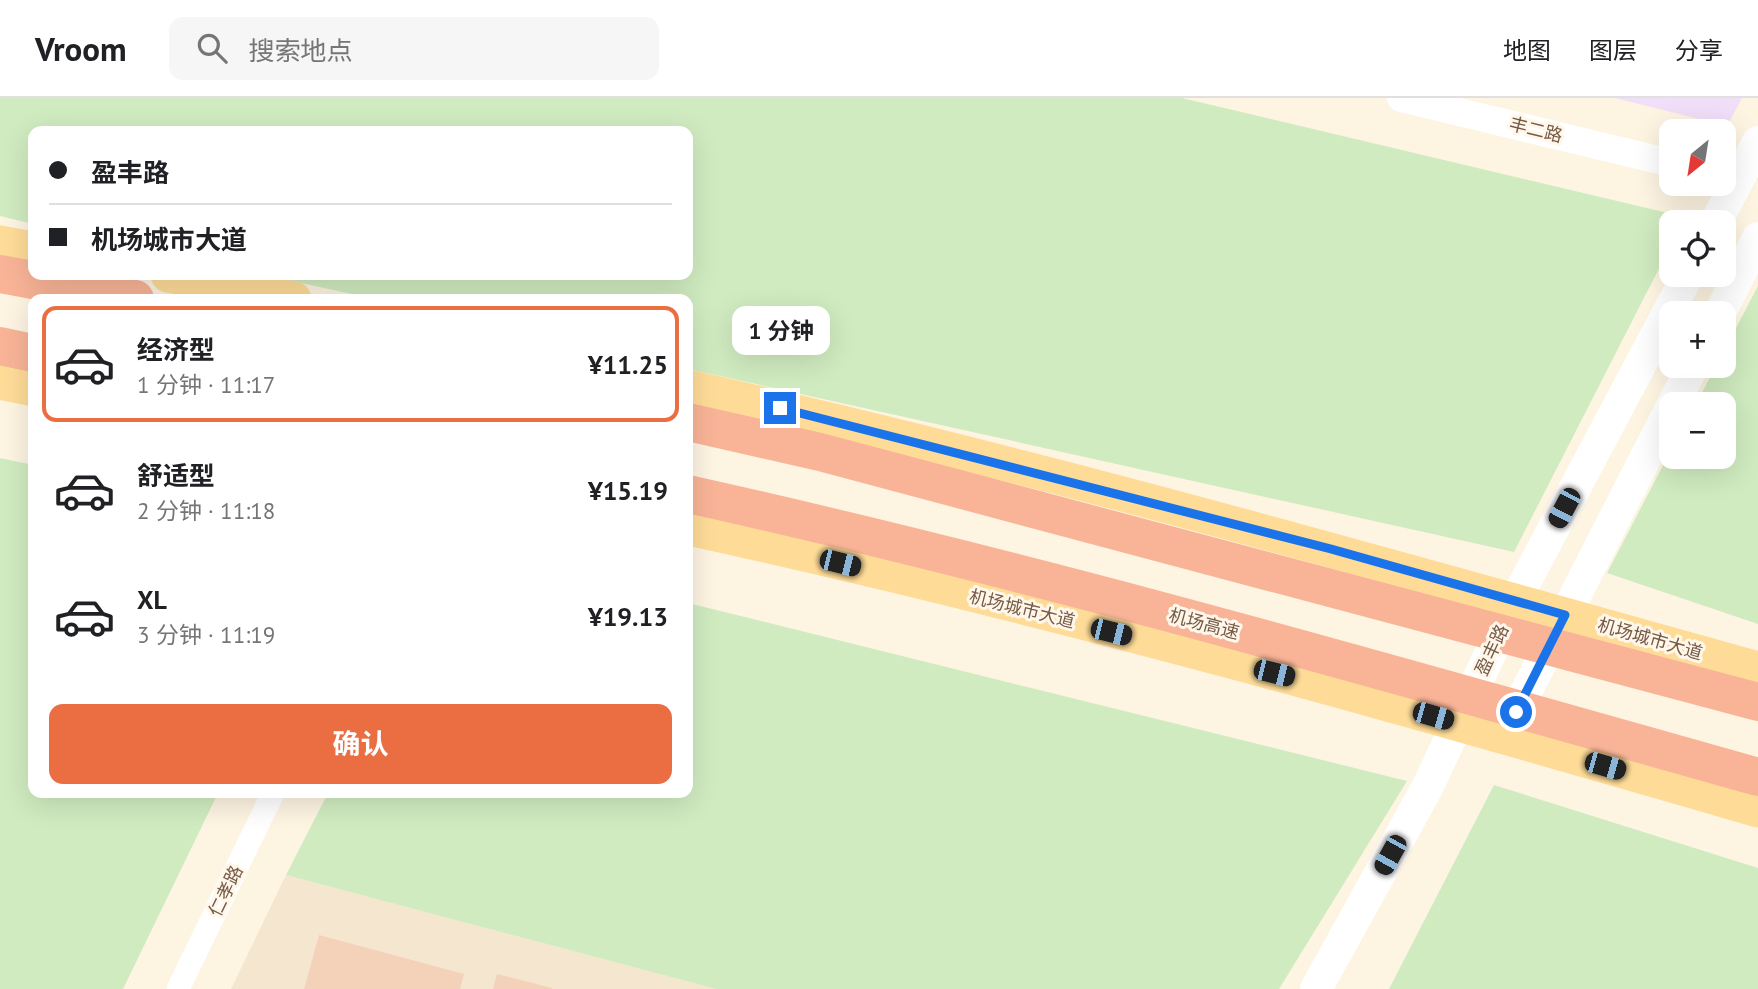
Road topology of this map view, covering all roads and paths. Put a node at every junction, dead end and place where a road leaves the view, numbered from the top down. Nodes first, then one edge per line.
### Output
1 (1401, 98) edge
2 (1758, 142) edge
3 (1659, 160) edge
4 (1740, 180) edge
5 (1723, 210) edge
6 (1758, 238) edge
7 (0, 243) edge
8 (28, 248) edge
9 (0, 274) edge
10 (28, 279) edge
11 (32, 280) edge
12 (194, 280) edge
13 (1682, 287) edge
14 (108, 294) edge
15 (268, 294) edge
16 (1726, 301) edge
17 (0, 346) edge
18 (28, 351) edge
19 (0, 383) edge
20 (28, 388) edge
21 (693, 388) edge
22 (693, 423) edge
23 (1659, 431) edge
24 (693, 495) edge
25 (693, 529) edge
26 (1515, 601) junction
27 (1565, 615) junction
28 (1758, 669) edge
29 (1758, 702) edge
30 (1459, 723) junction
31 (1503, 736) junction
32 (1758, 777) edge
33 (271, 798) edge
34 (1758, 810) edge
35 (178, 989) edge
36 (1316, 989) edge

1 - 3 street, 丰二路
2 - 4 main road
4 - 5 main road
6 - 16 main road
7 - 8 main road
9 - 10 highway
11 - 14 highway
12 - 15 main road
13 - 26 main road, 盈丰路
17 - 18 highway
19 - 20 main road
21 - 26 main road, 机场城市大道
22 - 29 highway
23 - 27 main road
24 - 32 highway, 机场高速
25 - 30 main road, 机场城市大道
26 - 27 main road, 机场城市大道
26 - 30 main road, 盈丰路
27 - 28 main road, 机场城市大道
27 - 31 main road
30 - 31 main road, 机场城市大道
30 - 36 main road, 盈丰路
31 - 34 main road, 机场城市大道
33 - 35 street, 仁孝路

